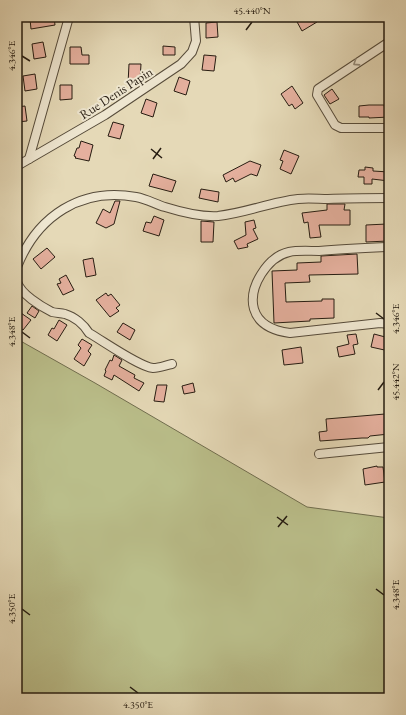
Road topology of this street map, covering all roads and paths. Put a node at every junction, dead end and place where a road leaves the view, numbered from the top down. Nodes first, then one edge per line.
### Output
1 (69, 17) edge
2 (194, 17) edge
3 (389, 42) edge
4 (389, 128) edge
5 (29, 158) junction
6 (17, 166) edge
7 (389, 198) edge
8 (389, 247) edge
9 (17, 267) edge
10 (17, 282) edge
11 (389, 324) edge
12 (172, 364) dead end
13 (389, 447) edge
14 (319, 454) dead end

1 - 5 street
2 - 5 street, Rue Denis Papin
3 -> 4 street
5 - 6 street, Rue Denis Papin
7 - 9 street
8 - 11 street
10 - 12 street
13 - 14 street

